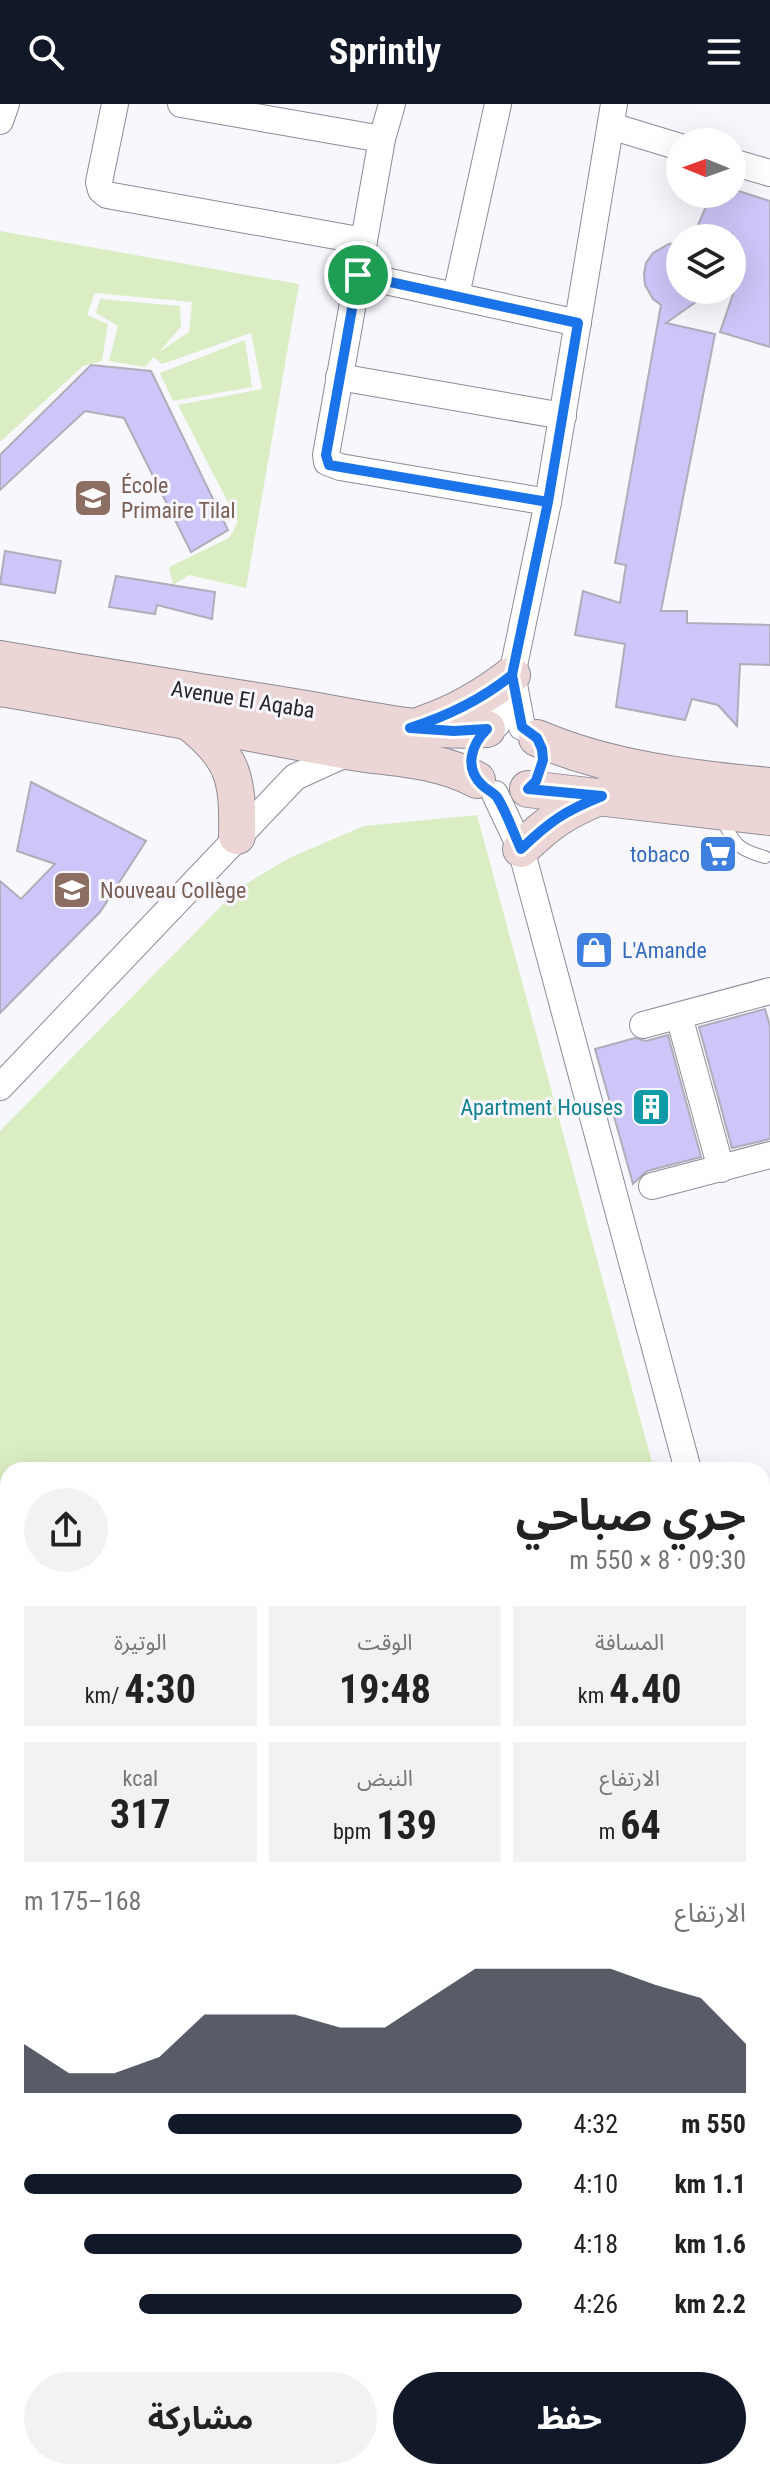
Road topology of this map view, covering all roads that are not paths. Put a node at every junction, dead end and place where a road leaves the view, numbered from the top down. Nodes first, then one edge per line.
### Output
1 (6, 104) edge
2 (115, 104) edge
3 (181, 104) edge
4 (392, 104) edge
5 (498, 104) edge
6 (612, 115) edge
7 (0, 121) edge
8 (382, 139) junction
9 (666, 140) edge
10 (746, 166) edge
11 (770, 173) edge
12 (364, 241) junction
13 (358, 275) junction
14 (456, 295) junction
15 (578, 323) junction
16 (339, 377) junction
17 (563, 416) junction
18 (548, 502) junction
19 (0, 659) edge
20 (512, 675) junction
21 (0, 688) edge
22 (189, 722) junction
23 (410, 728) junction
24 (511, 730) junction
25 (353, 735) junction
26 (302, 743) junction
27 (770, 786) edge
28 (504, 789) junction
29 (602, 796) junction
30 (719, 812) junction
31 (770, 817) edge
32 (237, 836) junction
33 (521, 849) junction
34 (765, 857) dead end
35 (770, 991) edge
36 (679, 1016) junction
37 (643, 1025) dead end
38 (0, 1087) edge
39 (770, 1155) edge
40 (721, 1169) junction
41 (652, 1186) dead end
42 (686, 1462) edge

1 - 7 street
2 - 12 street
3 - 8 street
4 - 8 street
5 - 14 street
6 - 9 street
6 - 15 street
8 - 12 street
10 - 11 street
12 - 13 street
13 - 14 street
13 - 16 street
14 - 15 street
15 - 17 street
16 - 17 street
16 - 18 street
17 - 18 street
18 - 20 street
19 - 26 main road, Avenue El Aqaba
20 - 23 main road
20 - 24 street
21 - 22 main road, Avenue El Aqaba
22 - 26 main road, Avenue El Aqaba
22 - 32 main road
23 - 24 main road, Avenue El Aqaba
23 - 25 main road, Avenue El Aqaba
24 - 27 main road, Avenue El Aqaba
24 - 28 main road
24 - 28 main road
25 - 26 main road, Avenue El Aqaba
25 - 26 street
25 - 28 main road, Avenue El Aqaba
26 - 32 street
28 - 29 main road, Avenue El Aqaba
28 - 33 street
29 - 30 main road, Avenue El Aqaba
29 - 33 main road
30 - 31 main road, Avenue El Aqaba
30 - 34 lane
32 - 38 street
33 - 42 street
35 - 36 street
36 - 37 street
36 - 40 street
39 - 40 street
40 - 41 street

